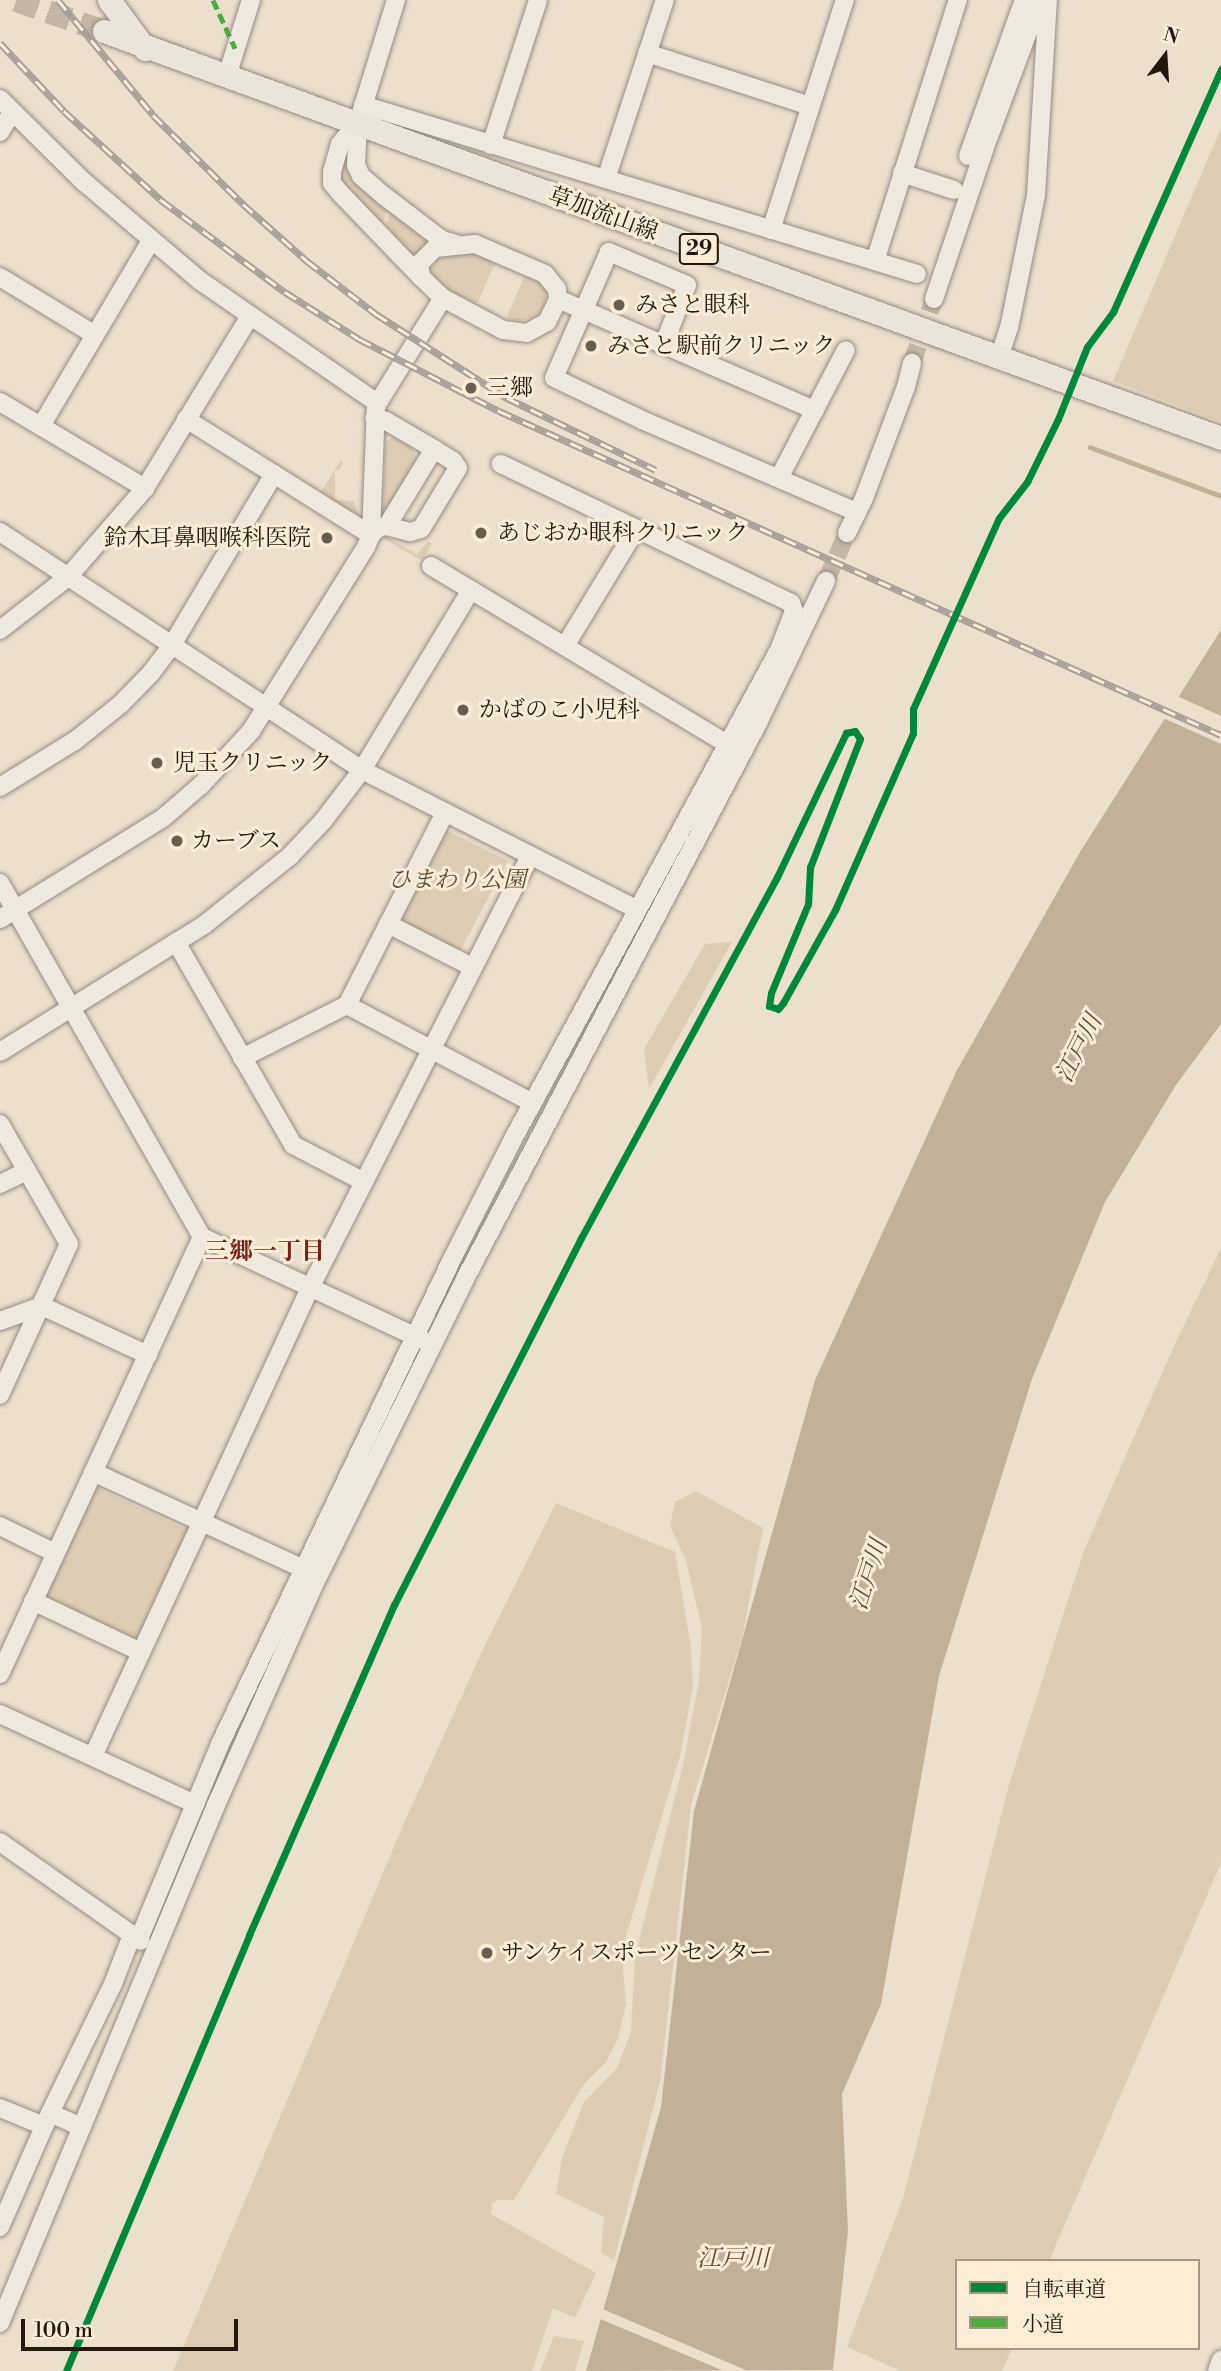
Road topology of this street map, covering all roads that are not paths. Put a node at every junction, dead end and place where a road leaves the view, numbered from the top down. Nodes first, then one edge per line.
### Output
1 (110, 0) edge
2 (251, 0) edge
3 (396, 0) edge
4 (538, 0) edge
5 (665, 0) edge
6 (845, 0) edge
7 (958, 0) edge
8 (1024, 0) edge
9 (1040, 0) edge
10 (1048, 0) edge
11 (104, 31) tunnel mouth
12 (145, 48) junction
13 (647, 53) junction
14 (227, 76) junction
15 (6, 105) edge
16 (810, 106) junction
17 (361, 114) junction
18 (0, 132) edge
19 (491, 145) junction
20 (968, 156) dead end
21 (902, 173) junction
22 (606, 179) junction
23 (954, 190) dead end
24 (771, 230) junction
25 (151, 241) junction
26 (456, 244) junction
27 (875, 261) junction
28 (917, 274) dead end
29 (0, 277) edge
30 (421, 277) junction
31 (443, 298) junction
32 (558, 299) junction
33 (934, 299) tunnel mouth
34 (585, 309) junction
35 (250, 316) junction
36 (95, 335) junction
37 (664, 344) junction
38 (846, 350) dead end
39 (1005, 360) junction
40 (912, 363) tunnel mouth
41 (0, 402) edge
42 (376, 410) junction
43 (815, 410) junction
44 (186, 419) junction
45 (41, 426) junction
46 (1221, 438) edge
47 (434, 449) junction
48 (501, 464) dead end
49 (274, 474) junction
50 (779, 478) junction
51 (145, 488) junction
52 (857, 512) junction
53 (387, 526) junction
54 (636, 529) junction
55 (0, 532) edge
56 (847, 533) tunnel mouth
57 (370, 534) junction
58 (431, 566) dead end
59 (68, 577) junction
60 (827, 581) tunnel mouth
61 (471, 590) junction
62 (0, 630) edge
63 (172, 646) junction
64 (565, 646) junction
65 (268, 708) junction
66 (727, 744) junction
67 (362, 770) junction
68 (0, 787) edge
69 (445, 813) junction
70 (530, 856) junction
71 (0, 883) edge
72 (638, 910) junction
73 (8, 914) edge
74 (388, 924) junction
75 (176, 942) junction
76 (472, 967) junction
77 (347, 1005) junction
78 (71, 1008) junction
79 (431, 1051) junction
80 (0, 1052) edge
81 (242, 1058) junction
82 (533, 1103) junction
83 (0, 1124) edge
84 (27, 1171) junction
85 (364, 1182) junction
86 (0, 1184) edge
87 (202, 1237) junction
88 (311, 1286) junction
89 (42, 1306) junction
90 (0, 1321) edge
91 (414, 1336) junction
92 (433, 1344) junction
93 (148, 1355) junction
94 (0, 1395) edge
95 (93, 1472) junction
96 (202, 1522) junction
97 (0, 1527) edge
98 (55, 1553) junction
99 (302, 1568) junction
100 (33, 1601) junction
101 (141, 1652) junction
102 (0, 1674) edge
103 (0, 1714) edge
104 (93, 1756) junction
105 (195, 1804) junction
106 (0, 1842) edge
107 (135, 1937) junction
108 (156, 1950) junction
109 (0, 2108) edge
110 (47, 2120) junction
111 (82, 2127) junction
112 (0, 2227) edge
113 (1, 2317) edge
114 (1221, 2360) edge
115 (1217, 2371) edge

1 - 12 main road
2 - 14 street
3 - 17 street
4 - 19 street
5 - 13 street
6 - 16 street
7 - 21 street
8 - 20 street
9 - 33 street
10 - 39 street
11 - 12 main road, 草加流山線 / 29
12 - 14 main road, 草加流山線 / 29
13 - 16 street
13 - 22 street
14 - 17 main road, 草加流山線 / 29
15 - 18 street
15 - 25 street
16 - 24 street
17 - 19 street
17 - 26 street
17 - 30 street
17 - 39 main road, 草加流山線 / 29
19 - 22 street
21 - 23 street
21 - 27 street
22 - 24 street
24 - 27 street
25 - 35 street
25 - 36 street
26 - 30 street
26 - 32 street
27 - 28 street
29 - 36 street
30 - 31 street
31 - 32 street
31 - 42 street
32 - 34 street
34 - 37 street
34 - 37 street
34 - 50 street
35 - 42 street
35 - 44 street
36 - 45 street
37 - 43 street
38 - 43 street
39 - 46 main road, 草加流山線 / 29
40 - 52 street
41 - 45 street
42 - 47 street
42 - 57 street
43 - 50 street
44 - 49 street
44 - 51 street
45 - 51 street
47 - 53 street
47 - 53 street
48 - 54 street
49 - 57 street
49 - 63 street
50 - 52 street
51 - 59 street
52 - 56 street
53 - 57 street
54 - 64 street
54 - 66 street
55 - 59 street
57 - 65 street
58 - 61 street
59 - 62 street
59 - 63 street
60 - 92 street
61 - 64 street
61 - 67 street
63 - 65 street
63 - 68 street
64 - 66 street
65 - 67 street
65 - 73 street
66 - 72 street
67 - 69 street
67 - 75 street
69 - 70 street
69 - 74 street
70 - 72 street
70 - 76 street
71 - 73 street
72 - 82 street
73 - 78 street
74 - 76 street
74 - 77 street
75 - 78 street
75 - 81 street
76 - 79 street
77 - 79 street
77 - 81 street
78 - 80 street
78 - 87 street
79 - 82 street
79 - 85 street
81 - 85 street
82 - 91 street
83 - 84 street
84 - 86 street
84 - 89 street
85 - 88 street
87 - 88 street
87 - 93 street
88 - 91 street
88 - 96 street
89 - 90 street
89 - 93 street
89 - 94 street
91 - 92 street
91 - 99 street
92 - 108 street
93 - 95 street
95 - 96 street
95 - 98 street
96 - 99 street
96 - 101 street
97 - 98 street
98 - 100 street
99 - 105 street
100 - 101 street
100 - 102 street
101 - 104 street
103 - 104 street
104 - 105 street
105 - 107 street
106 - 107 street
107 - 108 street
107 - 110 street
108 - 111 street
109 - 110 street
110 - 111 street
110 - 112 street
111 - 113 street
114 - 115 street

